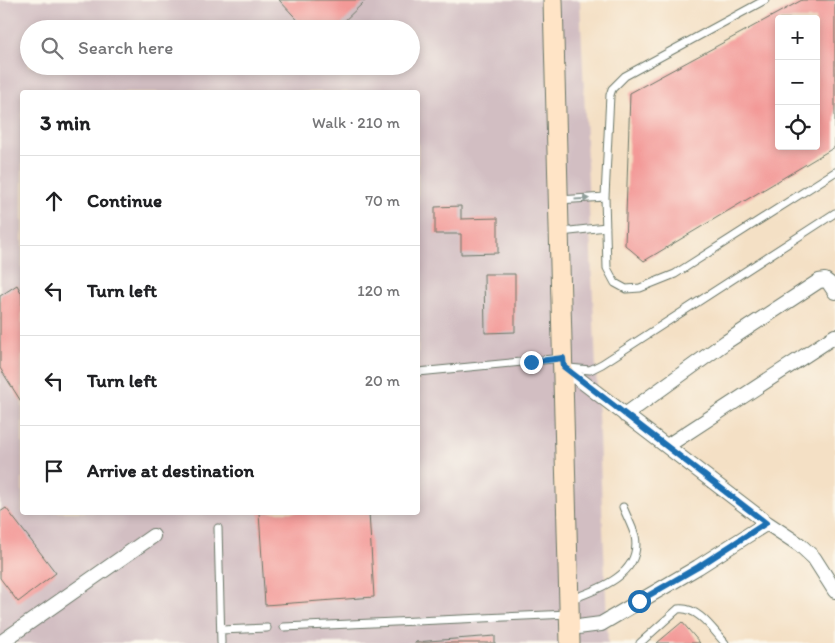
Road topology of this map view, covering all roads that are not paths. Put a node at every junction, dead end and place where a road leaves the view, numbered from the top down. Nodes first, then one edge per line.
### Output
1 (553, 0) edge
2 (764, 0) edge
3 (835, 172) edge
4 (606, 197) junction
5 (558, 200) junction
6 (835, 213) edge
7 (606, 227) junction
8 (560, 232) junction
9 (835, 292) edge
10 (835, 336) edge
11 (563, 362) junction
12 (420, 372) edge
13 (625, 414) junction
14 (667, 446) junction
15 (623, 507) dead end
16 (766, 523) junction
17 (218, 528) dead end
18 (153, 536) dead end
19 (835, 591) edge
20 (570, 621) edge
21 (284, 627) dead end
22 (267, 628) dead end
23 (221, 630) junction
24 (0, 643) edge
25 (221, 643) edge
26 (640, 643) edge
27 (725, 643) edge

1 - 5 street
2 - 4 lane
3 - 7 lane
5 -> 4 lane
4 - 7 lane
5 - 8 street
6 - 11 lane
7 - 8 lane
8 - 11 street
9 - 13 street
10 - 14 street
11 - 12 lane
11 - 13 street
11 - 20 street
13 - 14 street
14 - 16 street
15 - 20 lane
16 - 19 street
16 - 20 street
17 - 23 lane
18 - 24 street
20 - 21 lane
22 - 23 lane
23 - 25 lane
26 - 27 lane

